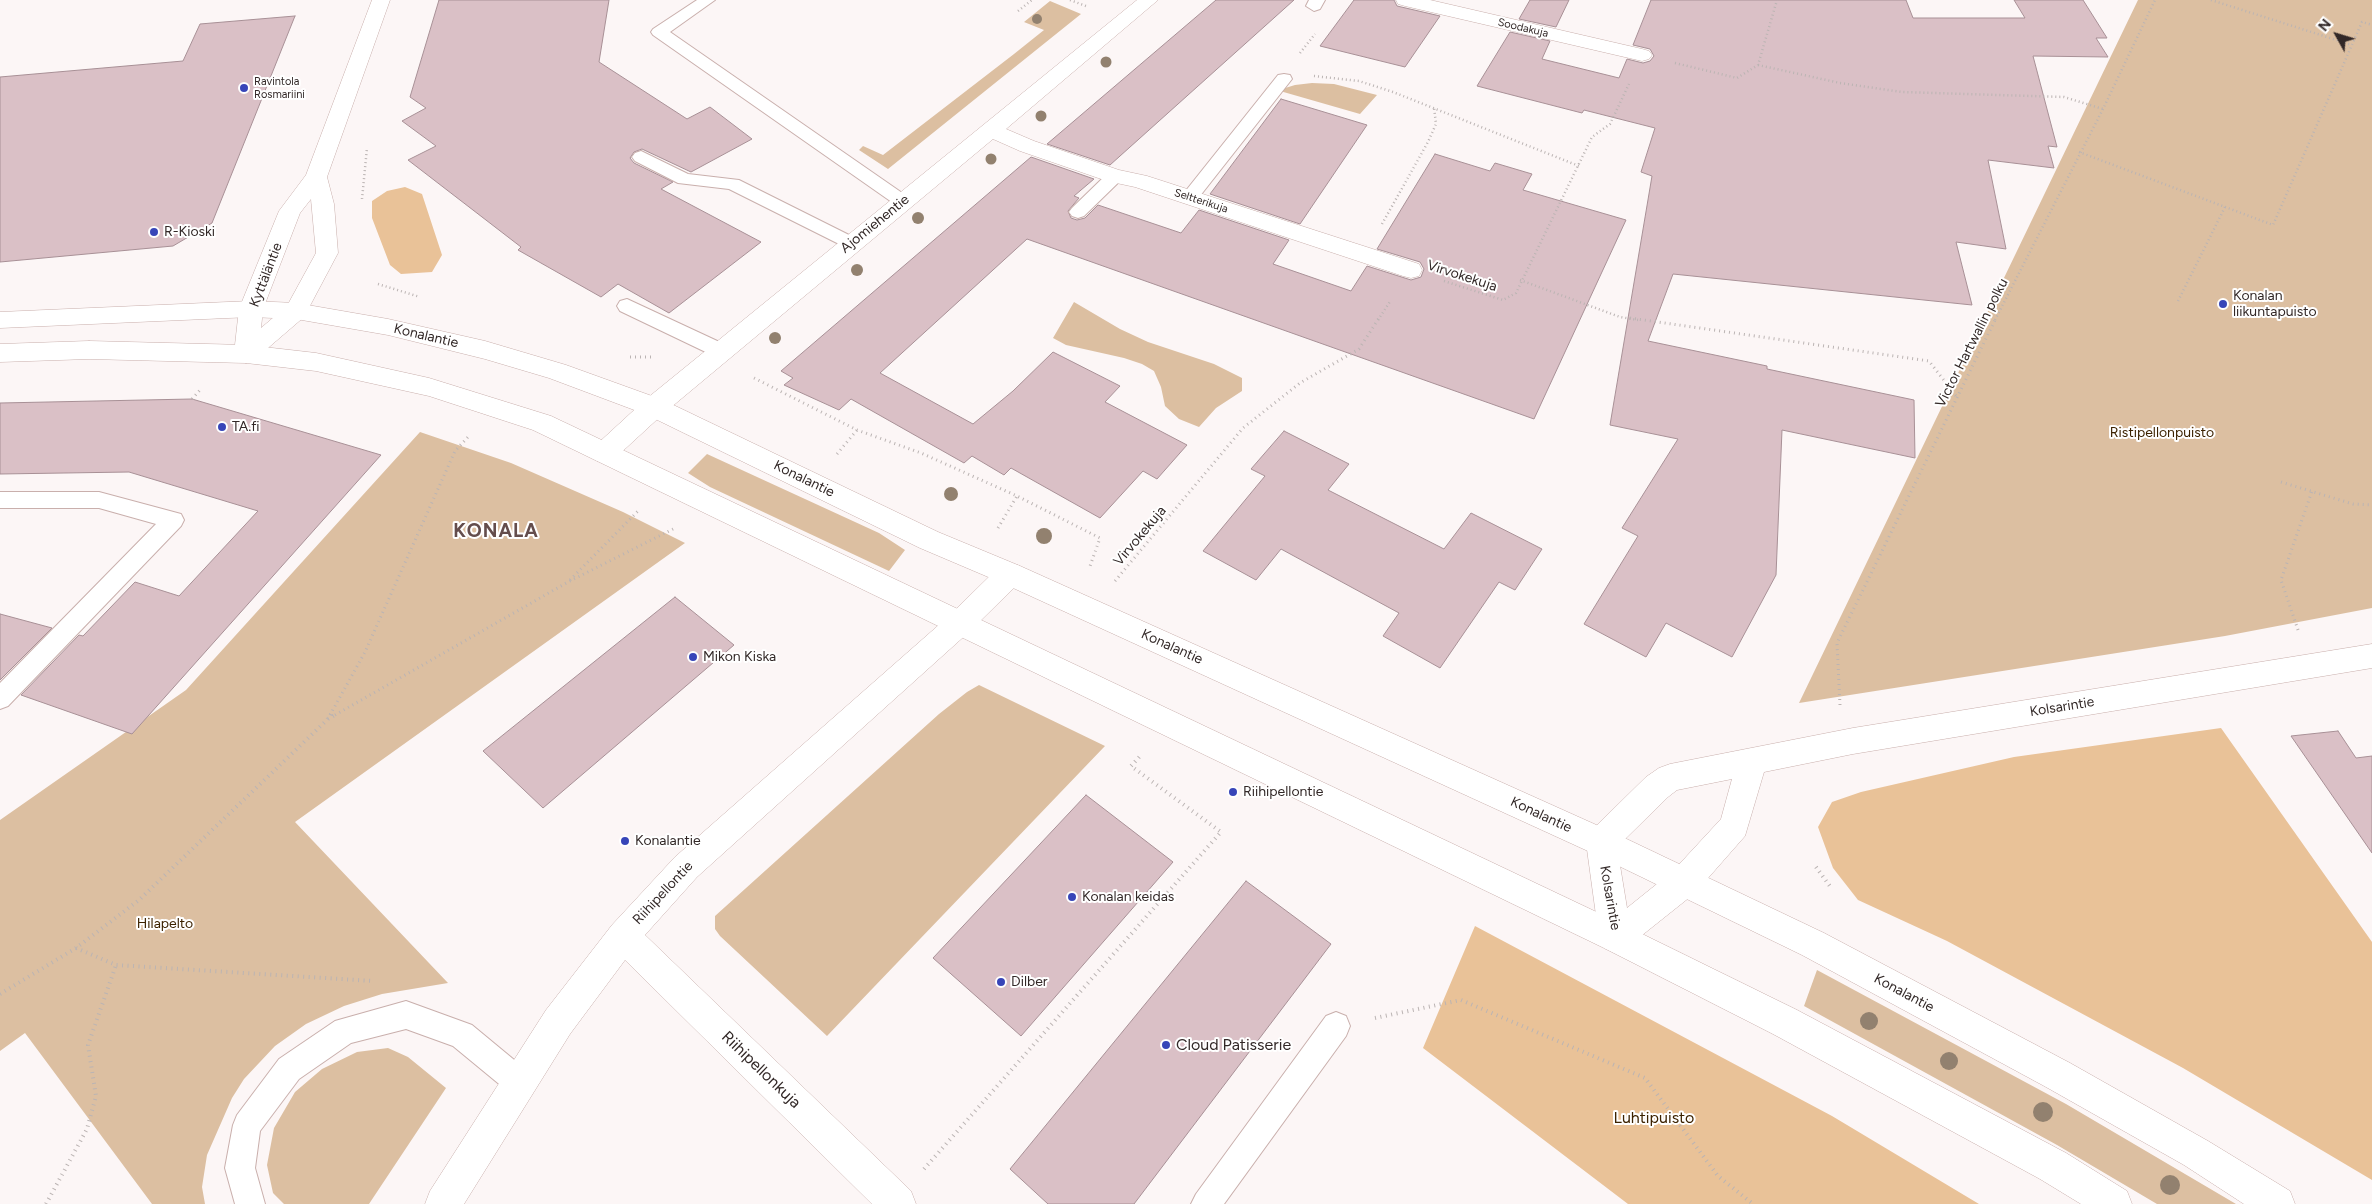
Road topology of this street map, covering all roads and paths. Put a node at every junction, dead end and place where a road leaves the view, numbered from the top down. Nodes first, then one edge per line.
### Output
1 (381, 0) edge
2 (707, 0) edge
3 (1032, 0) edge
4 (1070, 0) edge
5 (1149, 0) edge
6 (1405, 0) edge
7 (1777, 0) edge
8 (2155, 0) edge
9 (2211, 0) edge
10 (1087, 7) dead end
11 (1018, 11) dead end
12 (2372, 25) edge
13 (1318, 30) dead end
14 (2352, 45) junction
15 (1642, 56) junction
16 (1758, 66) junction
17 (1284, 79) junction
18 (1434, 107) junction
19 (2103, 109) junction
20 (992, 130) junction
21 (368, 141) dead end
22 (2079, 152) junction
23 (641, 157) dead end
24 (1579, 166) junction
25 (1115, 176) junction
26 (316, 177) junction
27 (1190, 197) junction
28 (902, 201) junction
29 (361, 204) dead end
30 (2225, 207) junction
31 (1078, 212) dead end
32 (851, 244) junction
33 (1365, 255) junction
34 (1411, 270) junction
35 (1520, 280) junction
36 (2178, 301) dead end
37 (627, 306) dead end
38 (251, 309) junction
39 (296, 311) junction
40 (0, 320) edge
41 (722, 351) junction
42 (0, 353) edge
43 (246, 354) junction
44 (754, 378) dead end
45 (1956, 396) junction
46 (654, 406) junction
47 (857, 430) junction
48 (475, 431) dead end
49 (604, 453) junction
50 (837, 454) dead end
51 (2281, 482) dead end
52 (2312, 491) junction
53 (1017, 496) junction
54 (0, 500) edge
55 (2372, 505) edge
56 (642, 507) dead end
57 (680, 526) dead end
58 (998, 528) dead end
59 (1088, 570) dead end
60 (1010, 574) junction
61 (568, 582) junction
62 (1092, 612) junction
63 (959, 624) junction
64 (2372, 656) edge
65 (2310, 666) junction
66 (0, 699) edge
67 (1840, 704) dead end
68 (327, 720) junction
69 (1142, 754) dead end
70 (1752, 762) junction
71 (1601, 842) junction
72 (1816, 867) dead end
73 (1684, 882) junction
74 (1832, 889) dead end
75 (623, 936) junction
76 (1615, 936) junction
77 (76, 948) junction
78 (116, 965) junction
79 (375, 981) dead end
80 (0, 994) edge
81 (1336, 1026) joint
82 (520, 1083) junction
83 (896, 1202) edge
84 (46, 1204) edge
85 (250, 1204) edge
86 (443, 1204) edge
87 (1206, 1204) edge
88 (1753, 1204) edge
89 (2114, 1204) edge
90 (2277, 1204) edge

1 - 26 street, Kyttäläntie
2 - 28 lane
3 - 11 path
4 - 10 path
5 - 20 street, Ajomiehentie
6 - 15 street, Soodakuja
7 - 16 path
8 - 19 path, Victor Hartwallin polku
9 - 14 path
12 - 14 path
13 - 17 path
14 - 30 path
15 - 16 path
15 - 24 path, Virvokekuja
16 - 19 path
17 - 18 path
17 - 27 lane
18 - 24 path
18 - 33 path
19 - 22 path, Victor Hartwallin polku
20 - 25 street, Seltterikuja
20 - 28 street, Ajomiehentie
21 - 29 path
22 - 30 path
22 - 45 path, Victor Hartwallin polku
23 - 32 lane
24 - 35 path, Virvokekuja
25 - 27 street, Seltterikuja
25 - 31 lane
26 - 38 street, Kyttäläntie
26 - 39 street
27 - 33 street, Seltterikuja
28 - 32 street, Ajomiehentie
30 - 36 path
32 - 41 street, Ajomiehentie
33 - 34 street, Seltterikuja
34 - 35 path, Virvokekuja
34 - 62 path, Virvokekuja
35 - 45 path
37 - 41 lane
38 - 39 street, Konalantie
38 - 40 street, Konalantie
38 - 43 street, Kyttäläntie
39 - 43 street
39 - 46 street, Konalantie
41 - 46 street, Ajomiehentie
42 - 43 street
43 - 49 street
44 - 47 path
45 - 67 path, Victor Hartwallin polku
46 - 49 street, Ajomiehentie
46 - 60 street, Konalantie
47 - 50 path
47 - 53 path
48 - 68 path
49 - 63 street
51 - 52 path
52 - 55 path
52 - 65 path
53 - 58 path
53 - 59 path
54 - 66 lane
56 - 61 path
57 - 61 path
60 - 62 street, Konalantie
60 - 63 street, Riihipellontie
61 - 68 path
62 - 71 street, Konalantie
63 - 75 street, Riihipellontie
63 - 76 street
64 - 65 street, Kolsarintie
65 - 70 street, Kolsarintie
68 - 77 path
69 - 83 path
70 - 71 street, Kolsarintie
70 - 73 street, Kolsarintie
71 - 73 street, Konalantie
71 - 76 street, Kolsarintie
72 - 74 path
73 - 76 street, Kolsarintie
73 - 90 street, Konalantie
75 - 82 street, Riihipellontie
75 - 83 street, Riihipellonkuja
76 - 89 street
77 - 78 path
77 - 80 path
78 - 79 path
78 - 84 path
81 - 87 lane
81 - 88 path
82 - 85 lane
82 - 86 street, Riihipellontie

